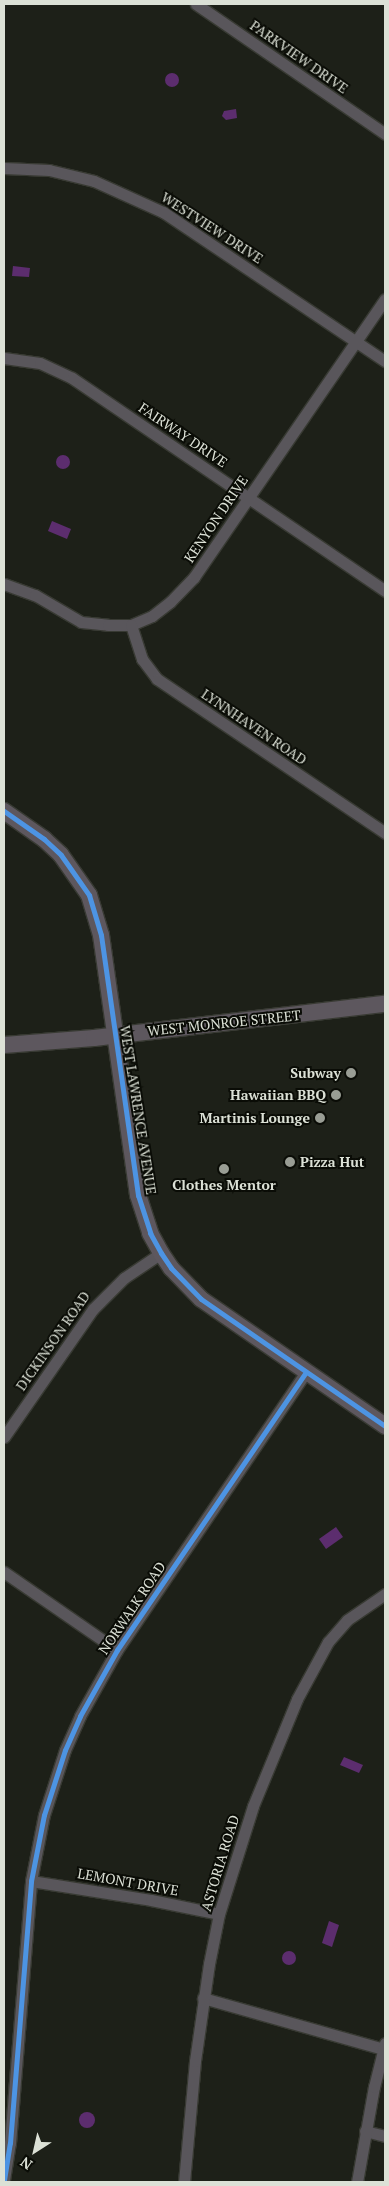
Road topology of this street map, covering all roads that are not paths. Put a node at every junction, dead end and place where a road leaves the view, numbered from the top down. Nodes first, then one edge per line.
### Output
1 (196, 4) edge
2 (385, 134) edge
3 (4, 168) edge
4 (385, 299) edge
5 (356, 342) junction
6 (4, 358) edge
7 (385, 361) edge
8 (248, 498) junction
9 (4, 584) edge
10 (385, 591) edge
11 (131, 625) junction
12 (4, 811) edge
13 (385, 833) edge
14 (385, 1004) edge
15 (116, 1035) junction
16 (4, 1045) edge
17 (161, 1253) junction
18 (306, 1372) junction
19 (385, 1426) edge
20 (4, 1437) edge
21 (4, 1572) edge
22 (385, 1594) edge
23 (117, 1650) junction
24 (31, 1881) junction
25 (219, 1914) junction
26 (203, 1998) junction
27 (384, 2046) edge
28 (365, 2131) junction
29 (385, 2136) edge
30 (4, 2180) edge
31 (184, 2182) edge
32 (357, 2182) edge

1 - 2 street, PARKVIEW DRIVE
3 - 5 street, WESTVIEW DRIVE
4 - 5 street, KENYON DRIVE
5 - 7 street, WESTVIEW DRIVE
5 - 8 street, KENYON DRIVE
6 - 8 street, FAIRWAY DRIVE
8 - 10 street, FAIRWAY DRIVE
8 - 11 street, KENYON DRIVE
9 - 11 street, KENYON DRIVE
11 - 13 street, LYNNHAVEN ROAD
12 - 15 street, WEST LAWRENCE AVENUE
14 - 15 street, WEST MONROE STREET
15 - 16 street, WEST MONROE STREET
15 - 17 street, WEST LAWRENCE AVENUE
17 - 18 street, WEST LAWRENCE AVENUE
17 - 20 street, DICKINSON ROAD
18 - 19 street, WEST LAWRENCE AVENUE
18 - 23 street, NORWALK ROAD
21 - 23 street
22 - 25 street, ASTORIA ROAD
23 - 24 street, NORWALK ROAD
24 - 25 street, LEMONT DRIVE
24 - 30 street, NORWALK ROAD
25 - 26 street, ASTORIA ROAD
26 - 27 street
26 - 31 street, ASTORIA ROAD
27 - 28 street
28 - 29 street
28 - 32 street

